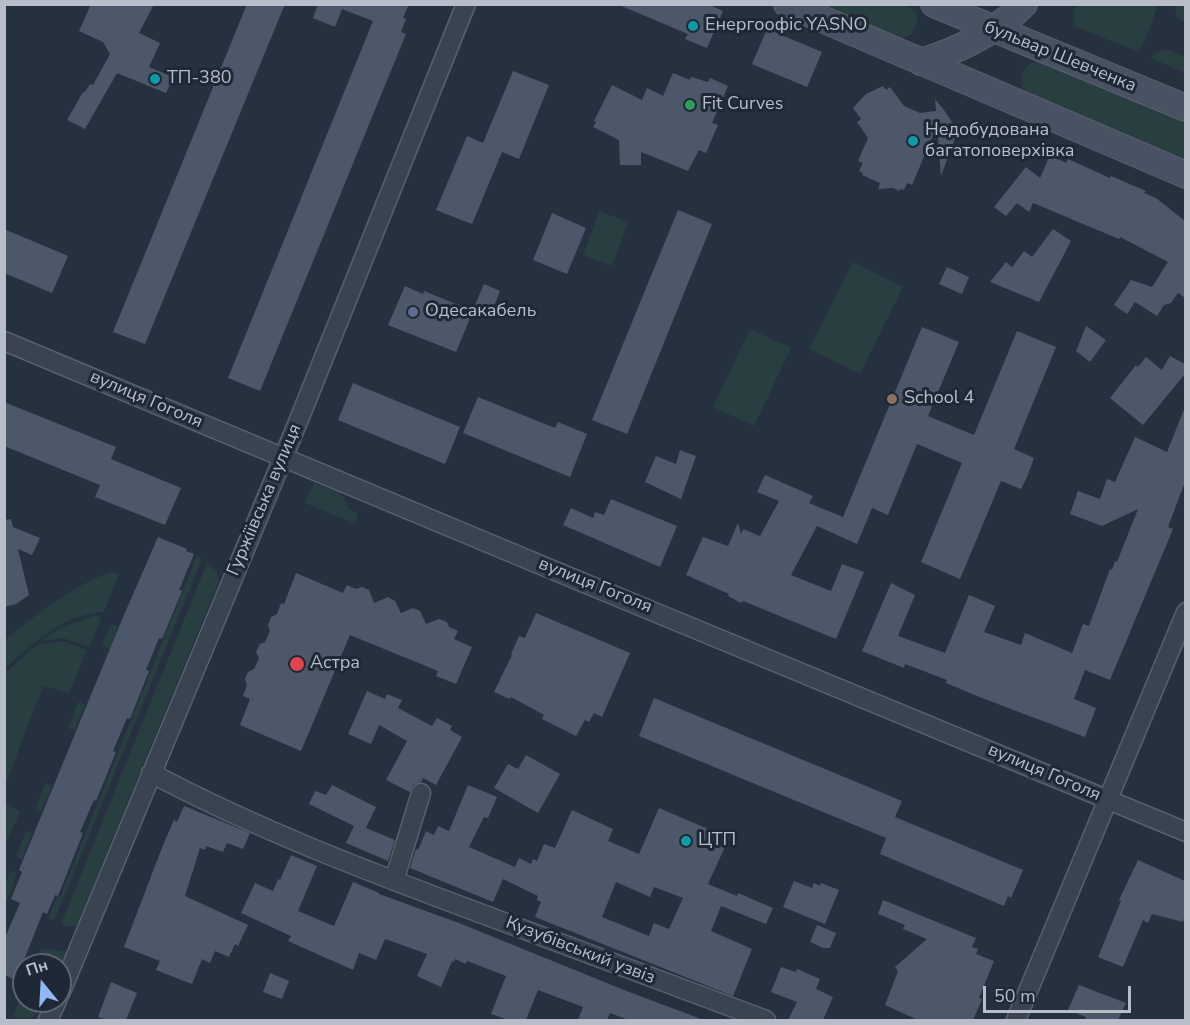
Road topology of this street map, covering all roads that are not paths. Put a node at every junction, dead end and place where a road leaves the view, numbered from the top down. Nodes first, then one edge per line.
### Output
1 (466, 4) edge
2 (787, 4) edge
3 (934, 4) edge
4 (1024, 4) edge
5 (992, 29) junction
6 (921, 62) junction
7 (1185, 108) edge
8 (1185, 175) edge
9 (4, 341) edge
10 (282, 458) junction
11 (1185, 612) edge
12 (151, 773) junction
13 (421, 794) dead end
14 (1107, 799) junction
15 (1185, 832) edge
16 (394, 881) junction
17 (72, 965) edge
18 (766, 1020) edge
19 (1016, 1020) edge

1 - 10 street, Гуржіївська вулиця
2 - 6 main road
3 - 5 main road, бульвар Шевченка
4 - 5 main road
5 - 6 main road
5 - 7 main road, бульвар Шевченка
6 - 8 main road
9 - 10 street, вулиця Гоголя
10 - 12 street, Гуржіївська вулиця
10 - 14 street, вулиця Гоголя
11 - 14 street
12 - 16 street, Кузубівський узвіз
12 - 17 street, Гуржіївська вулиця
13 - 16 street
14 - 15 street, вулиця Гоголя
14 - 19 street
16 - 18 street, Кузубівський узвіз

